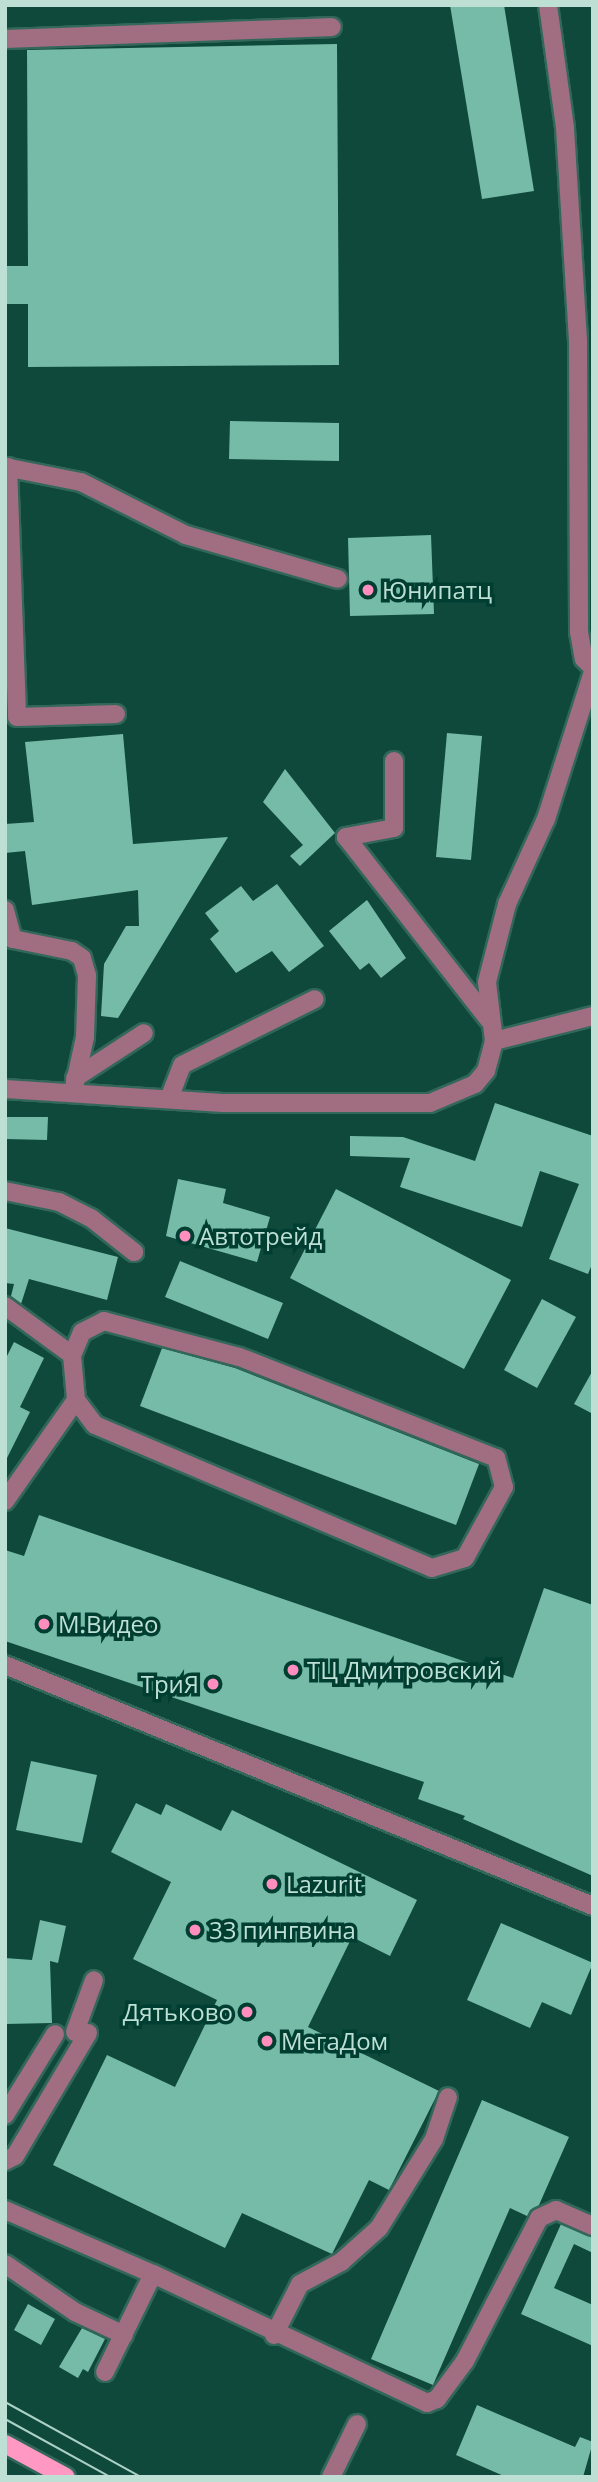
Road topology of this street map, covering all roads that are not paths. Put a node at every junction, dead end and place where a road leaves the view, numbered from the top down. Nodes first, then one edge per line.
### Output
1 (548, 5) edge
2 (332, 27) dead end
3 (5, 39) edge
4 (7, 467) edge
5 (338, 579) dead end
6 (593, 670) edge
7 (116, 714) dead end
8 (394, 761) dead end
9 (5, 910) edge
10 (315, 999) dead end
11 (593, 1016) edge
12 (493, 1032) junction
13 (144, 1033) dead end
14 (74, 1085) junction
15 (5, 1089) edge
16 (169, 1099) junction
17 (5, 1191) edge
18 (134, 1252) dead end
19 (5, 1306) edge
20 (72, 1355) junction
21 (76, 1400) junction
22 (5, 1502) edge
23 (5, 1665) edge
24 (593, 1906) edge
25 (94, 1980) dead end
26 (55, 2034) dead end
27 (448, 2097) dead end
28 (5, 2115) edge
29 (5, 2161) edge
30 (5, 2210) edge
31 (593, 2226) edge
32 (5, 2264) edge
33 (153, 2274) junction
34 (124, 2334) junction
35 (274, 2335) junction
36 (105, 2372) dead end
37 (357, 2424) dead end
38 (5, 2444) edge
39 (66, 2477) edge
40 (331, 2477) edge

1 - 6 street
2 - 3 street
4 - 5 street
4 - 7 street
6 - 12 street
8 - 12 street
9 - 14 street
10 - 16 street
11 - 12 street
12 - 16 street
13 - 14 street
14 - 15 street
14 - 16 street
17 - 18 street
19 - 20 street
20 - 21 street
20 - 21 street
21 - 22 street
23 - 24 street
25 - 29 street
26 - 28 street
27 - 35 street
30 - 33 street
31 - 35 street
32 - 34 street
33 - 34 street
33 - 35 street
34 - 36 street
37 - 40 street
38 - 39 main road

